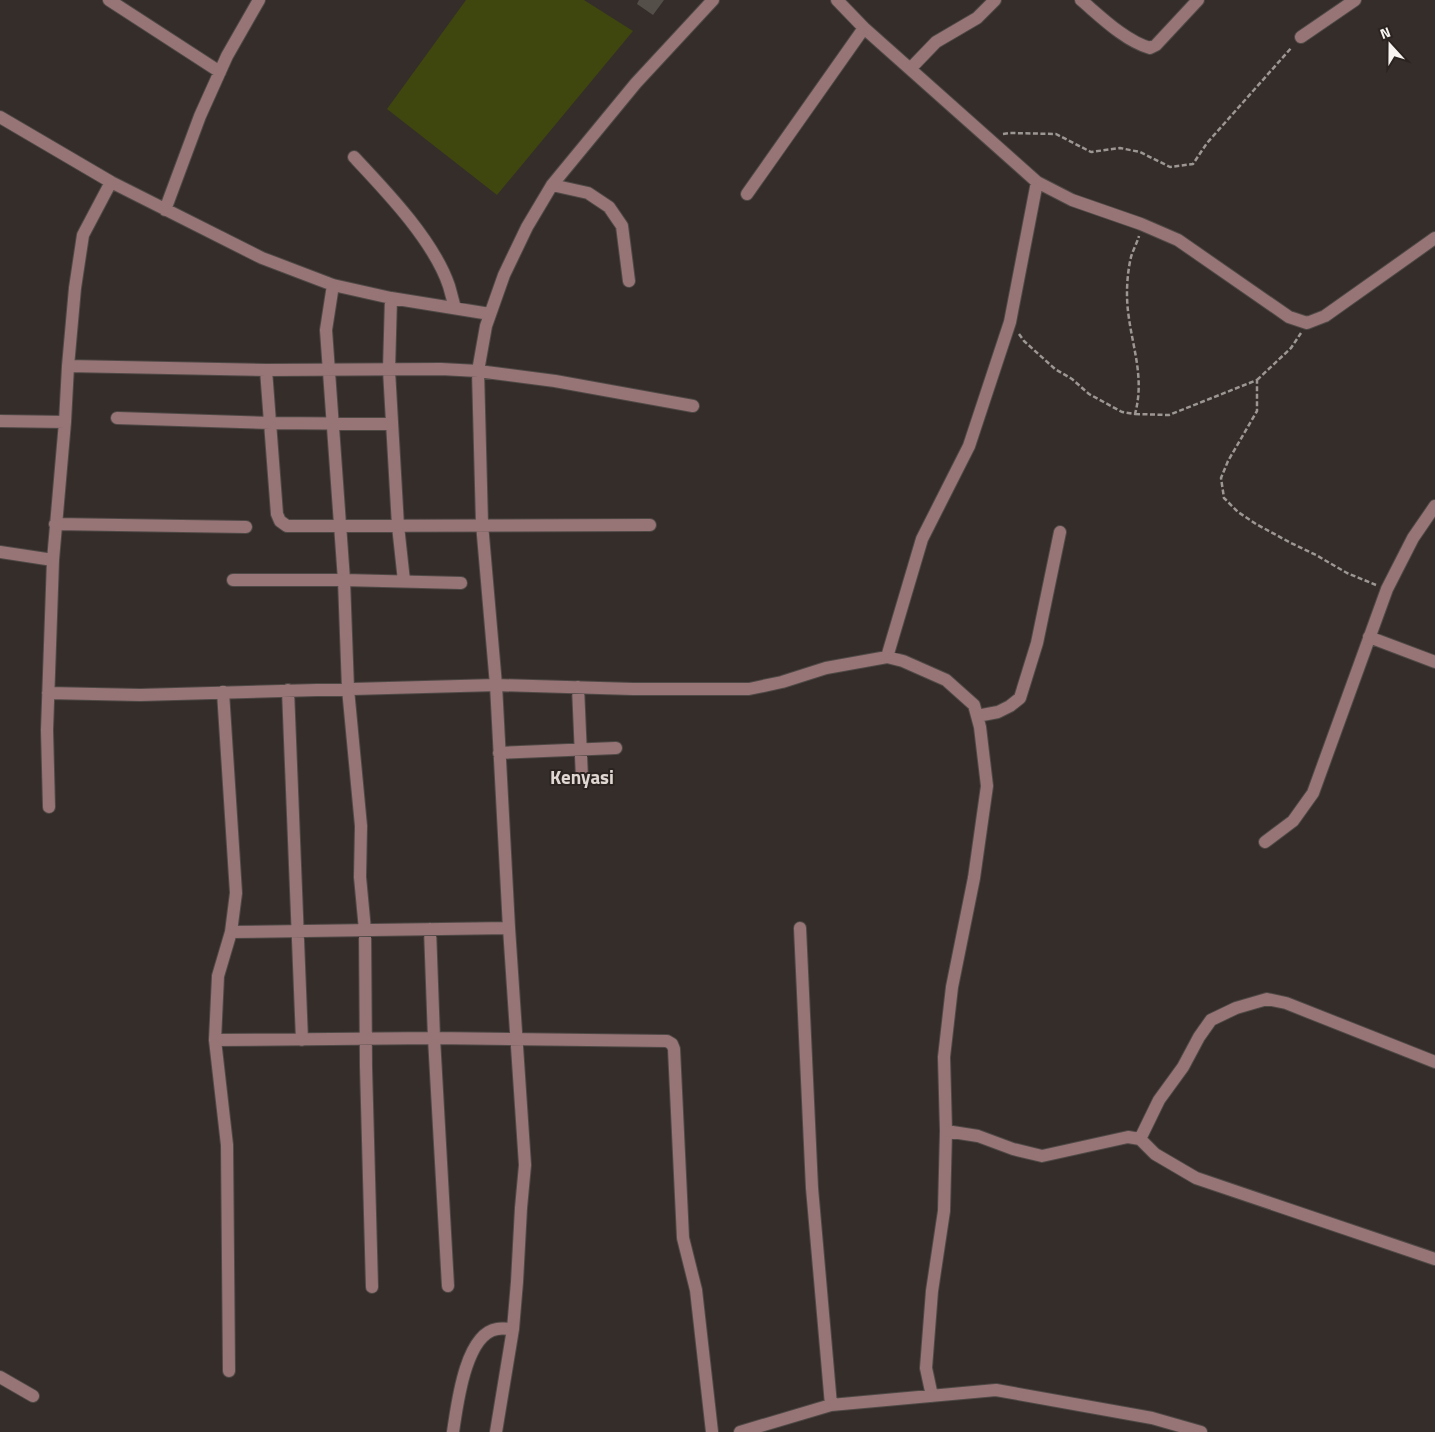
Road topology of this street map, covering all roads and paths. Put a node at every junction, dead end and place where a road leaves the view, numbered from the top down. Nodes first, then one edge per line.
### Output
1 (108, 0) edge
2 (259, 0) edge
3 (713, 0) edge
4 (837, 0) edge
5 (995, 0) edge
6 (1081, 0) edge
7 (1198, 0) edge
8 (1355, 0) edge
9 (864, 28) junction
10 (1301, 37) joint
11 (910, 69) junction
12 (220, 72) junction
13 (0, 117) edge
14 (987, 138) junction
15 (354, 156) dead end
16 (111, 182) junction
17 (1037, 182) junction
18 (552, 185) junction
19 (747, 194) dead end
20 (165, 210) junction
21 (1141, 224) junction
22 (1435, 238) edge
23 (629, 281) dead end
24 (333, 285) junction
25 (392, 298) junction
26 (454, 308) junction
27 (490, 314) junction
28 (1010, 322) junction
29 (1307, 323) junction
30 (68, 366) junction
31 (327, 369) junction
32 (266, 370) junction
33 (389, 370) junction
34 (478, 371) junction
35 (1257, 380) junction
36 (693, 406) dead end
37 (1134, 414) junction
38 (117, 418) dead end
39 (0, 422) edge
40 (65, 422) junction
41 (270, 422) junction
42 (331, 422) junction
43 (392, 424) junction
44 (1435, 506) edge
45 (56, 524) junction
46 (482, 524) junction
47 (650, 525) dead end
48 (340, 526) junction
49 (398, 526) junction
50 (246, 527) dead end
51 (1060, 532) dead end
52 (0, 552) edge
53 (54, 560) junction
54 (234, 580) dead end
55 (344, 580) junction
56 (404, 581) junction
57 (461, 583) dead end
58 (1387, 590) junction
59 (1368, 637) junction
60 (887, 657) junction
61 (1435, 662) edge
62 (496, 685) junction
63 (578, 687) junction
64 (348, 689) junction
65 (288, 690) junction
66 (223, 692) junction
67 (48, 693) junction
68 (977, 716) junction
69 (616, 748) dead end
70 (581, 749) junction
71 (500, 753) junction
72 (582, 779) dead end
73 (49, 807) dead end
74 (1265, 842) dead end
75 (509, 928) junction
76 (800, 928) dead end
77 (430, 929) junction
78 (364, 930) junction
79 (299, 931) junction
80 (231, 932) junction
81 (434, 1038) junction
82 (516, 1038) junction
83 (215, 1040) junction
84 (302, 1040) junction
85 (366, 1040) junction
86 (1435, 1062) edge
87 (946, 1131) junction
88 (1140, 1139) junction
89 (1435, 1259) edge
90 (448, 1286) dead end
91 (372, 1287) dead end
92 (512, 1329) junction
93 (229, 1371) dead end
94 (0, 1377) edge
95 (33, 1396) dead end
96 (932, 1396) junction
97 (831, 1405) junction
98 (453, 1432) edge
99 (496, 1432) edge
100 (712, 1432) edge
101 (740, 1432) edge
102 (1201, 1432) edge

1 - 12 street
2 - 12 street
3 - 18 street
4 - 9 street
5 - 11 street
6 - 7 street
8 - 10 street
9 - 11 street
9 - 19 street
10 - 14 path
11 - 14 street
12 - 20 street
13 - 16 street
14 - 17 street
15 - 26 street
16 - 20 street
16 - 30 street
17 - 21 street
17 - 28 street
18 - 23 street
18 - 27 street
20 - 24 street
21 - 29 street
21 - 37 path
22 - 29 street
24 - 25 street
24 - 31 street
25 - 26 street
25 - 33 street
26 - 27 street
27 - 34 street
28 - 37 path
28 - 60 street
29 - 35 path
30 - 32 street
30 - 40 street
31 - 32 street
31 - 33 street
31 - 42 street
32 - 41 street
33 - 34 street
33 - 43 street
34 - 36 street
34 - 46 street
35 - 37 path
35 - 58 path
38 - 41 street
39 - 40 street
40 - 45 street
41 - 42 street
41 - 48 street
42 - 43 street
42 - 48 street
43 - 49 street
44 - 58 street
45 - 50 street
45 - 53 street
46 - 47 street
46 - 49 street
46 - 62 street
48 - 49 street
48 - 55 street
49 - 56 street
51 - 68 street
52 - 53 street
53 - 67 street
54 - 55 street
55 - 56 street
55 - 64 street
56 - 57 street
58 - 59 street
59 - 61 street
59 - 74 street
60 - 63 street
60 - 68 street
62 - 63 street
62 - 64 street
62 - 71 street
63 - 70 street
64 - 65 street
64 - 78 street
65 - 66 street
65 - 79 street
66 - 67 street
66 - 80 street
67 - 73 street
68 - 87 street
69 - 70 street
70 - 71 street
70 - 72 street
71 - 75 street
75 - 77 street
75 - 82 street
76 - 97 street
77 - 78 street
77 - 81 street
78 - 79 street
78 - 85 street
79 - 80 street
79 - 84 street
80 - 83 street
81 - 82 street
81 - 85 street
81 - 90 street
82 - 92 street
82 - 100 street
83 - 84 street
83 - 93 street
84 - 85 street
85 - 91 street
86 - 88 street
87 - 88 street
87 - 96 street
88 - 89 street
92 - 98 street
92 - 99 street
94 - 95 street
96 - 97 street
96 - 102 street
97 - 101 street

